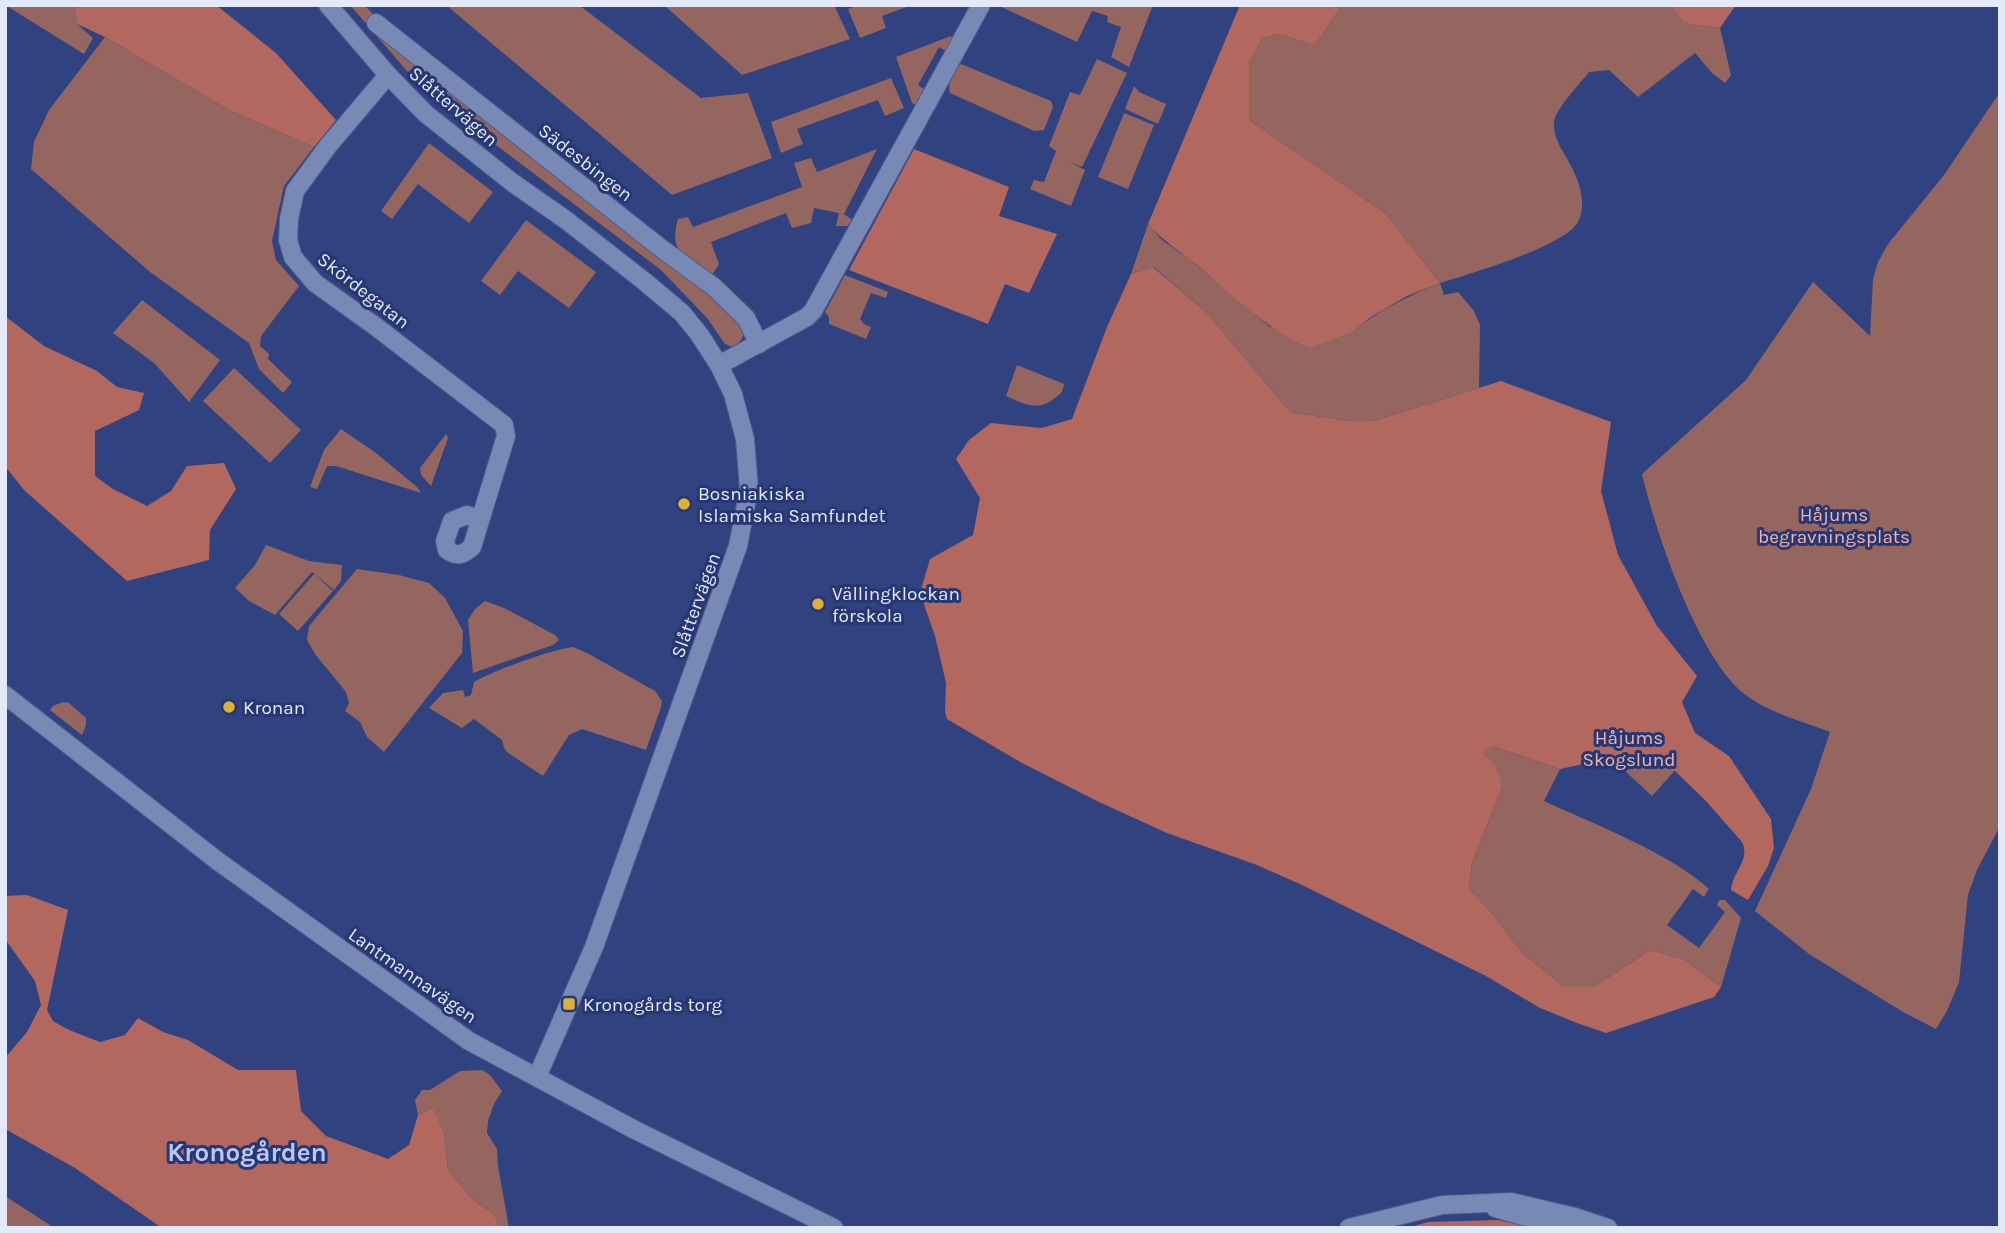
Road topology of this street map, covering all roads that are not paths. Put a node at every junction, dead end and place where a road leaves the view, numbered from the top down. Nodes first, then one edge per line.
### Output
1 (328, 5) edge
2 (981, 5) edge
3 (376, 23) dead end
4 (388, 75) junction
5 (759, 344) junction
6 (719, 365) junction
7 (479, 519) dead end
8 (5, 695) edge
9 (537, 1077) junction
10 (1485, 1204) junction
11 (834, 1228) edge
12 (1349, 1228) edge
13 (1566, 1228) edge
14 (1608, 1228) edge

1 - 4 street, Slåttervägen
2 - 5 street
3 - 5 street, Sädesbingen
4 - 6 street, Slåttervägen
4 - 7 street, Skördegatan
5 - 6 street
6 - 9 street, Slåttervägen
8 - 9 street, Lantmannavägen
9 - 11 street, Lantmannavägen
10 - 12 street
10 - 13 street
10 - 14 street

